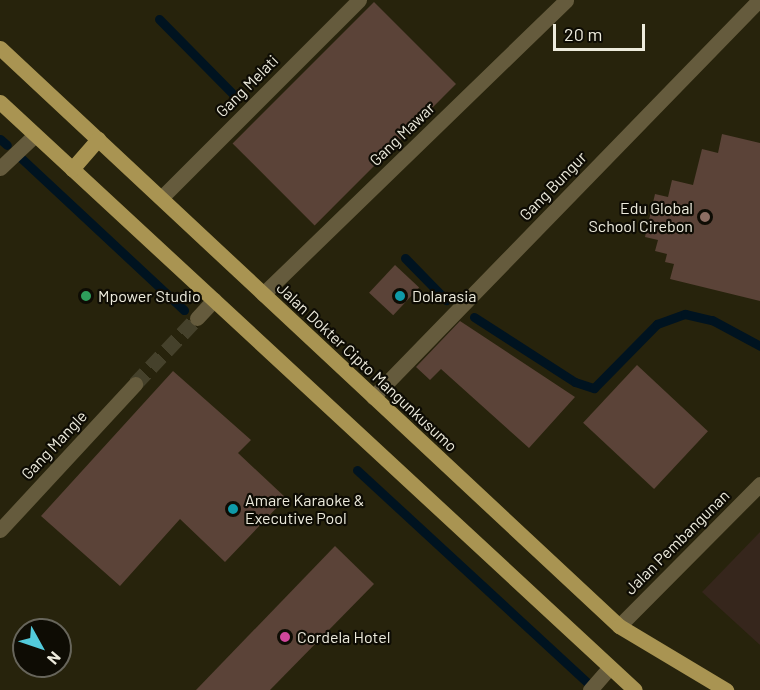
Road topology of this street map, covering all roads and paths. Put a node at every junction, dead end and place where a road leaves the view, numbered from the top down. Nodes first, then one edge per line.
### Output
1 (359, 0) edge
2 (566, 0) edge
3 (759, 0) edge
4 (0, 48) edge
5 (0, 102) edge
6 (35, 135) junction
7 (98, 139) junction
8 (0, 168) edge
9 (72, 169) junction
10 (161, 198) junction
11 (263, 294) junction
12 (214, 300) junction
13 (197, 318) tunnel mouth
14 (135, 384) tunnel mouth
15 (373, 397) junction
16 (760, 484) edge
17 (0, 530) edge
18 (619, 626) junction
19 (610, 667) junction
20 (590, 690) edge
21 (634, 690) edge
22 (726, 690) edge

1 - 10 street, Gang Melati
2 - 11 street, Gang Mawar
3 - 15 street, Gang Bungur
4 - 7 main road, Jalan Dokter Cipto Mangunkusumo
5 - 6 main road
6 - 8 street
6 - 9 main road
7 - 9 main road
7 - 10 main road, Jalan Dokter Cipto Mangunkusumo
9 - 12 main road
10 - 11 main road, Jalan Dokter Cipto Mangunkusumo
11 - 15 main road, Jalan Dokter Cipto Mangunkusumo
12 - 13 street
12 - 19 main road
14 - 17 street, Gang Mangle
15 - 18 main road, Jalan Dokter Cipto Mangunkusumo
16 - 18 street, Jalan Pembangunan
18 - 22 main road, Jalan Dokter Cipto Mangunkusumo
19 - 20 street
19 - 21 main road

